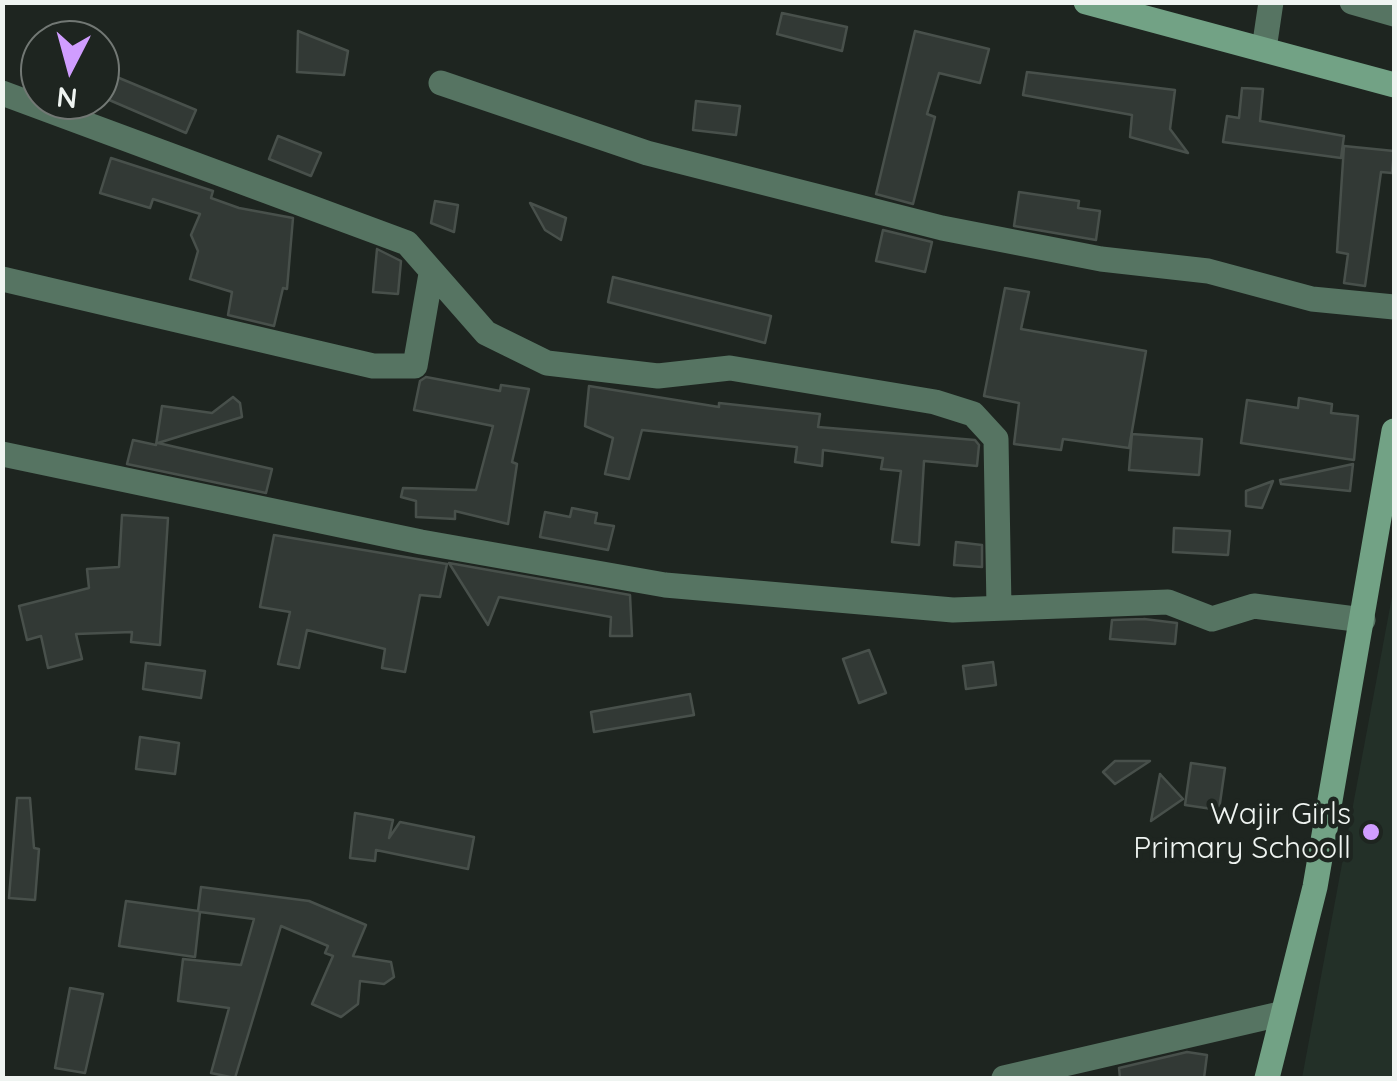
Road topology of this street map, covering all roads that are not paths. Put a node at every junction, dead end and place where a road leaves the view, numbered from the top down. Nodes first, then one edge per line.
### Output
1 (1086, 2) edge
2 (1271, 2) edge
3 (1352, 2) edge
4 (1394, 14) edge
5 (1264, 49) junction
6 (441, 83) dead end
7 (1394, 85) edge
8 (2, 93) edge
9 (432, 274) junction
10 (2, 279) edge
11 (1394, 308) edge
12 (1394, 431) edge
13 (2, 454) edge
14 (998, 608) junction
15 (1363, 620) junction
16 (1280, 1014) junction
17 (1004, 1078) edge
18 (1267, 1078) edge

1 - 5 street
2 - 5 street
3 - 4 street
5 - 7 street
6 - 11 street
8 - 9 street
9 - 10 street
9 - 14 street
12 - 15 street
13 - 14 street
14 - 15 street
15 - 16 street
16 - 17 street
16 - 18 street

